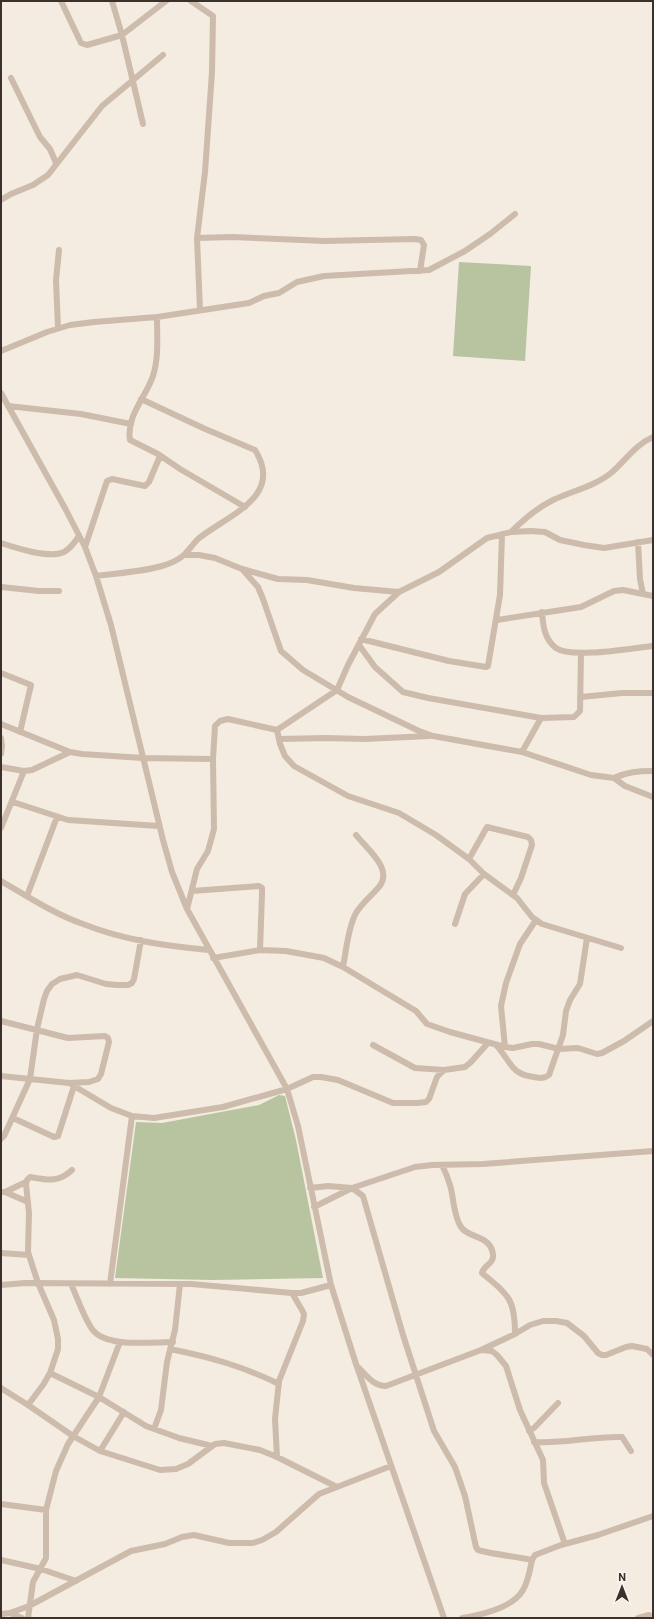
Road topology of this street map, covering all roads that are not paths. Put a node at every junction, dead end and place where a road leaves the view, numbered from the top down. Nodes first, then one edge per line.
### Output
1 (61, 1) edge
2 (112, 1) edge
3 (154, 1) edge
4 (166, 1) edge
5 (191, 1) edge
6 (153, 10) junction
7 (122, 35) junction
8 (163, 55) dead end
9 (11, 78) dead end
10 (134, 79) junction
11 (144, 124) dead end
12 (56, 163) junction
13 (1, 200) edge
14 (515, 214) dead end
15 (198, 238) junction
16 (59, 250) dead end
17 (420, 271) junction
18 (200, 310) junction
19 (157, 317) junction
20 (58, 328) junction
21 (1, 351) edge
22 (1, 393) edge
23 (141, 399) junction
24 (8, 406) junction
25 (131, 424) junction
26 (653, 437) edge
27 (160, 456) junction
28 (245, 507) junction
29 (511, 532) junction
30 (502, 534) junction
31 (79, 536) junction
32 (653, 540) edge
33 (638, 542) junction
34 (1, 544) edge
35 (85, 547) junction
36 (184, 555) junction
37 (242, 569) junction
38 (96, 576) junction
39 (1, 587) edge
40 (59, 591) dead end
41 (399, 592) junction
42 (643, 594) junction
43 (653, 596) edge
44 (542, 612) junction
45 (497, 620) junction
46 (360, 642) junction
47 (653, 646) edge
48 (581, 653) junction
49 (1, 673) edge
50 (337, 690) junction
51 (653, 693) edge
52 (581, 697) junction
53 (541, 718) junction
54 (1, 724) edge
55 (278, 730) junction
56 (20, 732) junction
57 (433, 736) junction
58 (1, 738) edge
59 (279, 739) junction
60 (70, 752) junction
61 (522, 752) junction
62 (1, 754) edge
63 (143, 758) junction
64 (213, 759) junction
65 (1, 767) edge
66 (24, 771) junction
67 (653, 771) edge
68 (614, 778) junction
69 (653, 797) edge
70 (13, 802) junction
71 (57, 817) junction
72 (159, 826) junction
73 (1, 828) edge
74 (356, 835) dead end
75 (469, 859) junction
76 (484, 874) junction
77 (1, 881) edge
78 (192, 890) junction
79 (27, 896) junction
80 (513, 896) junction
81 (187, 909) junction
82 (536, 920) junction
83 (455, 924) dead end
84 (587, 938) junction
85 (140, 940) junction
86 (621, 948) dead end
87 (209, 950) junction
88 (260, 950) junction
89 (214, 958) junction
90 (343, 967) junction
91 (1, 1021) edge
92 (653, 1021) edge
93 (37, 1029) junction
94 (488, 1043) junction
95 (373, 1045) dead end
96 (496, 1045) junction
97 (505, 1046) junction
98 (559, 1049) junction
99 (444, 1070) junction
100 (1, 1076) edge
101 (30, 1079) junction
102 (71, 1084) junction
103 (287, 1089) junction
104 (132, 1116) junction
105 (13, 1118) junction
106 (1, 1139) edge
107 (653, 1151) edge
108 (442, 1165) junction
109 (72, 1170) dead end
110 (26, 1182) junction
111 (310, 1188) junction
112 (352, 1188) junction
113 (3, 1192) edge
114 (28, 1202) junction
115 (314, 1207) junction
116 (1, 1253) edge
117 (29, 1255) junction
118 (38, 1283) junction
119 (71, 1284) junction
120 (110, 1284) junction
121 (180, 1284) junction
122 (1, 1285) edge
123 (331, 1285) junction
124 (292, 1293) junction
125 (515, 1334) junction
126 (120, 1342) junction
127 (173, 1342) junction
128 (170, 1349) junction
129 (481, 1350) junction
130 (653, 1355) edge
131 (356, 1364) junction
132 (50, 1372) junction
133 (416, 1376) junction
134 (278, 1384) junction
135 (1, 1388) edge
136 (99, 1397) junction
137 (558, 1403) dead end
138 (28, 1405) junction
139 (124, 1412) junction
140 (154, 1429) junction
141 (529, 1431) junction
142 (73, 1436) junction
143 (534, 1442) junction
144 (212, 1446) junction
145 (100, 1451) junction
146 (631, 1451) dead end
147 (277, 1457) junction
148 (391, 1466) junction
149 (337, 1487) junction
150 (1, 1505) edge
151 (46, 1510) junction
152 (653, 1516) edge
153 (565, 1544) junction
154 (1, 1560) edge
155 (532, 1560) junction
156 (41, 1569) junction
157 (76, 1581) junction
158 (29, 1606) junction
159 (10, 1613) junction
160 (1, 1614) edge
161 (649, 1615) dead end
162 (474, 1617) edge
163 (22, 1618) edge
164 (28, 1618) edge
165 (444, 1618) edge
166 (462, 1618) edge
167 (638, 1618) edge

1 - 7 street
2 - 7 street
3 - 6 street
4 - 6 street
5 - 15 street
6 - 7 street
7 - 10 street
8 - 10 street
9 - 12 street
10 - 11 street
10 - 12 street
12 - 13 street
14 - 17 street
15 - 17 street
15 - 18 street
16 - 20 street
17 - 18 street
18 - 19 street
19 - 20 street
19 - 23 street
20 - 21 street
22 - 24 street
23 - 25 street
23 - 28 street
24 - 25 street
24 - 31 street
25 - 27 street
26 - 29 street
27 - 28 street
27 - 35 street
28 - 36 street
29 - 30 street
29 - 33 street
30 - 41 street
30 - 45 street
31 - 34 street
31 - 35 street
32 - 33 street
33 - 42 street
35 - 38 street
36 - 37 street
36 - 38 street
37 - 41 street
37 - 50 street
38 - 63 street
39 - 40 street
41 - 46 street
42 - 43 street
42 - 44 street
44 - 45 street
44 - 48 street
45 - 46 street
46 - 50 street
46 - 53 street
47 - 48 street
48 - 52 street
49 - 56 street
50 - 55 street
50 - 57 street
51 - 52 street
52 - 53 street
53 - 61 street
54 - 56 street
55 - 59 street
55 - 64 street
56 - 60 street
57 - 59 street
57 - 61 street
58 - 62 street
59 - 75 street
60 - 63 street
60 - 66 street
61 - 68 street
63 - 64 street
63 - 72 street
64 - 78 street
65 - 66 street
66 - 70 street
67 - 68 street
68 - 69 street
70 - 71 street
70 - 73 street
71 - 72 street
71 - 79 street
72 - 81 street
74 - 90 street
75 - 76 street
75 - 80 street
76 - 80 street
76 - 83 street
77 - 79 street
78 - 81 street
78 - 88 street
79 - 85 street
80 - 82 street
81 - 87 street
82 - 84 street
82 - 97 street
84 - 86 street
84 - 98 street
85 - 87 street
85 - 93 street
87 - 89 street
88 - 89 street
88 - 90 street
89 - 103 street
90 - 94 street
91 - 93 street
92 - 98 street
93 - 101 street
93 - 102 street
94 - 96 street
94 - 99 street
95 - 99 street
96 - 97 street
96 - 98 street
97 - 98 street
99 - 103 street
100 - 101 street
101 - 102 street
101 - 105 street
102 - 104 street
102 - 105 street
103 - 104 street
103 - 111 street
104 - 120 street
105 - 106 street
107 - 108 street
108 - 112 street
108 - 125 street
109 - 110 street
110 - 113 street
110 - 114 street
111 - 112 street
111 - 115 street
112 - 115 street
112 - 133 street
113 - 114 street
114 - 117 street
115 - 123 street
116 - 117 street
117 - 118 street
118 - 119 street
118 - 122 street
118 - 132 street
119 - 120 street
119 - 126 street
120 - 121 street
121 - 124 street
121 - 127 street
123 - 124 street
123 - 131 street
124 - 134 street
125 - 129 street
125 - 130 street
126 - 127 street
126 - 136 street
127 - 128 street
128 - 134 street
128 - 140 street
129 - 133 street
129 - 141 street
131 - 133 street
131 - 148 street
132 - 136 street
132 - 138 street
133 - 155 street
134 - 147 street
135 - 138 street
136 - 139 street
136 - 142 street
137 - 141 street
138 - 142 street
139 - 140 street
139 - 145 street
140 - 144 street
141 - 143 street
142 - 145 street
142 - 151 street
143 - 146 street
143 - 153 street
144 - 145 street
144 - 147 street
147 - 149 street
148 - 149 street
148 - 165 street
149 - 157 street
150 - 151 street
151 - 156 street
152 - 153 street
153 - 155 street
154 - 156 street
155 - 162 street
156 - 157 street
156 - 158 street
157 - 158 street
158 - 159 street
158 - 164 street
159 - 160 street
159 - 163 street
161 - 167 street
162 - 166 street

